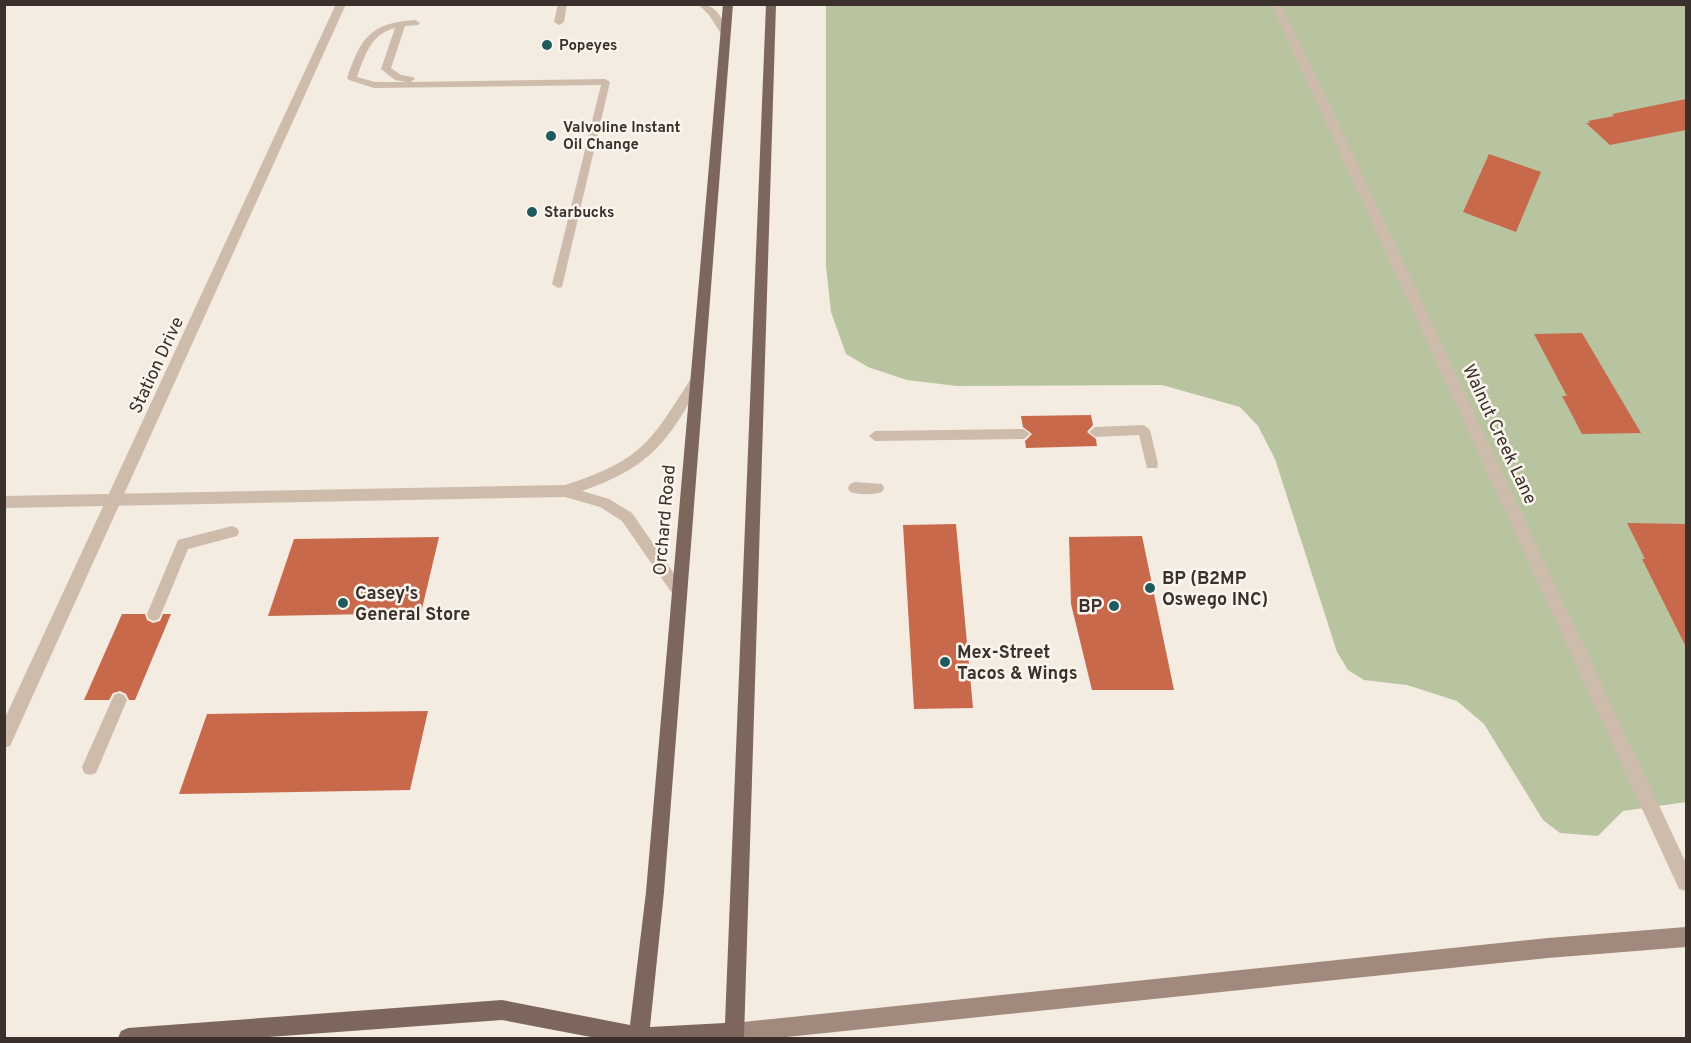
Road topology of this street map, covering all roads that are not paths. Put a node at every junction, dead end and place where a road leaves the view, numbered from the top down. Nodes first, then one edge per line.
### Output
1 (341, 4) edge
2 (563, 4) edge
3 (702, 4) edge
4 (728, 4) edge
5 (771, 4) edge
6 (1276, 4) edge
7 (559, 22) dead end
8 (415, 23) dead end
9 (401, 24) junction
10 (726, 33) junction
11 (606, 81) junction
12 (558, 284) dead end
13 (696, 380) junction
14 (1095, 432) dead end
15 (1024, 434) dead end
16 (875, 436) dead end
17 (1152, 464) dead end
18 (855, 488) dead end
19 (877, 488) dead end
20 (565, 491) junction
21 (114, 500) junction
22 (4, 502) edge
23 (232, 532) dead end
24 (679, 592) junction
25 (154, 615) dead end
26 (119, 700) dead end
27 (4, 740) edge
28 (90, 767) dead end
29 (1686, 882) edge
30 (1686, 937) edge
31 (734, 1036) edge
32 (128, 1038) edge
33 (638, 1038) edge

1 - 21 street, Station Drive
2 - 7 lane
3 - 10 lane
4 - 10 main road, Orchard Road
5 - 31 main road
6 - 29 street, Walnut Creek Lane
8 - 9 lane
9 - 11 lane
9 - 11 lane
10 - 13 main road, Orchard Road
11 - 12 lane
13 - 20 lane
13 - 24 main road, Orchard Road
14 - 17 lane
15 - 16 lane
18 - 19 lane
20 - 21 lane
20 - 24 lane
21 - 22 lane
21 - 27 street, Station Drive
23 - 25 lane
24 - 33 main road, Orchard Road
26 - 28 lane
30 - 31 main road
31 - 33 main road
32 - 33 main road

